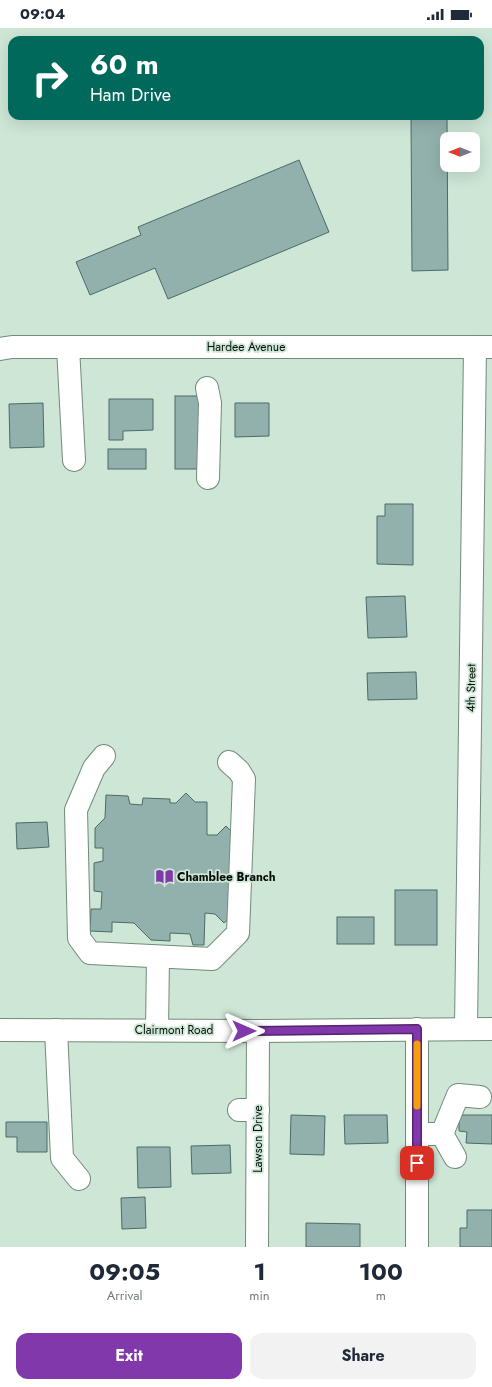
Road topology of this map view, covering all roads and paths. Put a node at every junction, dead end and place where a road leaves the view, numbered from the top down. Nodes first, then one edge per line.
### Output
1 (68, 347) junction
2 (483, 347) edge
3 (0, 349) edge
4 (207, 388) dead end
5 (74, 460) dead end
6 (208, 478) dead end
7 (104, 756) dead end
8 (229, 762) dead end
9 (158, 958) junction
10 (417, 1029) junction
11 (466, 1029) junction
12 (492, 1029) edge
13 (0, 1030) edge
14 (56, 1030) junction
15 (157, 1030) junction
16 (258, 1031) junction
17 (480, 1097) dead end
18 (442, 1134) junction
19 (417, 1135) junction
20 (455, 1158) dead end
21 (79, 1179) dead end
22 (257, 1247) edge
23 (417, 1247) edge

1 - 2 street, Hardee Avenue
1 - 3 street, Hardee Avenue
1 - 5 street
2 - 11 street, 4th Street
4 - 6 street
7 - 9 street
8 - 9 street
9 - 15 street
10 - 11 street, Clairmont Road
10 - 16 street, Clairmont Road
10 - 19 street
11 - 12 street, Clairmont Road
13 - 14 street, Clairmont Road
14 - 15 street, Clairmont Road
14 - 21 street
15 - 16 street, Clairmont Road
16 - 22 street, Lawson Drive
17 - 18 street
18 - 19 street
18 - 20 street
19 - 23 street

